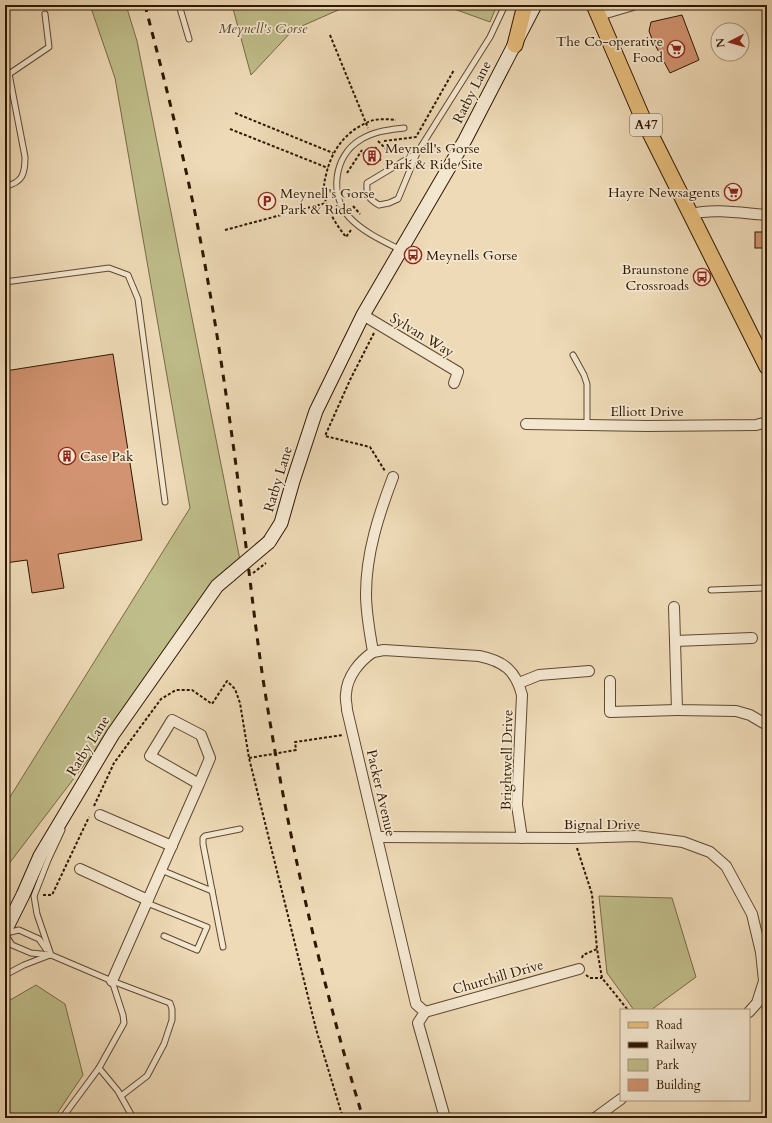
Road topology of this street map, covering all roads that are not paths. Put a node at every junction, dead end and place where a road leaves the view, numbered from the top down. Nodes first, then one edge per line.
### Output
1 (179, 5) edge
2 (505, 5) edge
3 (525, 5) edge
4 (534, 5) edge
5 (633, 5) edge
6 (596, 10) edge
7 (45, 14) dead end
8 (189, 39) dead end
9 (515, 45) junction
10 (404, 128) dead end
11 (417, 153) junction
12 (5, 186) edge
13 (690, 214) junction
14 (767, 214) edge
15 (401, 250) junction
16 (5, 282) edge
17 (363, 315) junction
18 (573, 355) dead end
19 (767, 367) edge
20 (454, 383) dead end
21 (767, 422) edge
22 (526, 424) dead end
23 (587, 425) junction
24 (394, 477) road end
25 (165, 502) dead end
26 (767, 588) edge
27 (711, 590) dead end
28 (674, 607) dead end
29 (752, 638) dead end
30 (675, 640) junction
31 (374, 652) junction
32 (589, 671) dead end
33 (610, 681) dead end
34 (519, 683) junction
35 (677, 710) junction
36 (767, 725) edge
37 (199, 784) junction
38 (81, 788) junction
39 (100, 814) dead end
40 (240, 829) dead end
41 (378, 837) junction
42 (522, 838) junction
43 (172, 846) junction
44 (80, 869) dead end
45 (161, 870) junction
46 (212, 891) junction
47 (147, 902) junction
48 (5, 933) edge
49 (164, 936) dead end
50 (223, 947) dead end
51 (764, 951) edge
52 (50, 955) junction
53 (579, 969) road end
54 (5, 975) edge
55 (112, 981) junction
56 (750, 1011) edge
57 (425, 1012) junction
58 (99, 1068) junction
59 (121, 1096) junction
60 (620, 1101) edge
61 (62, 1118) edge
62 (133, 1118) edge
63 (445, 1118) edge
64 (595, 1118) edge

1 - 8 lane
2 - 11 lane
3 - 9 main road
4 - 9 main road, Ratby Lane
5 - 6 street
6 - 13 main road, A47
7 - 12 lane
9 - 15 main road, Ratby Lane
10 - 15 lane
11 - 11 lane
13 - 14 street
13 - 19 main road, A47
15 - 17 main road, Ratby Lane
16 - 25 lane
17 - 20 street, Sylvan Way
17 - 38 main road, Ratby Lane, bridge
18 - 23 lane
21 - 23 street, Elliott Drive
22 - 23 street, Elliott Drive
24 - 31 street
26 - 27 lane
28 - 30 street
29 - 30 street
30 - 35 street
31 - 34 street
31 - 41 street, Packer Avenue
32 - 34 street
33 - 35 street
34 - 42 street, Brightwell Drive
35 - 36 street
37 - 37 street
37 - 43 street
38 - 48 main road, Ratby Lane
38 - 52 lane
39 - 43 street
40 - 46 lane
41 - 42 street, Bignal Drive
41 - 57 street, Packer Avenue
42 - 51 street, Bignal Drive
43 - 45 street
44 - 47 street
45 - 46 lane
45 - 47 street
46 - 50 lane
47 - 49 lane
47 - 55 street
48 - 52 lane
48 - 52 lane
51 - 56 street
52 - 54 lane
52 - 55 lane
53 - 57 street, Churchill Drive
55 - 58 lane
55 - 59 lane
57 - 63 street
58 - 59 lane
58 - 61 lane
59 - 62 lane
60 - 64 street

